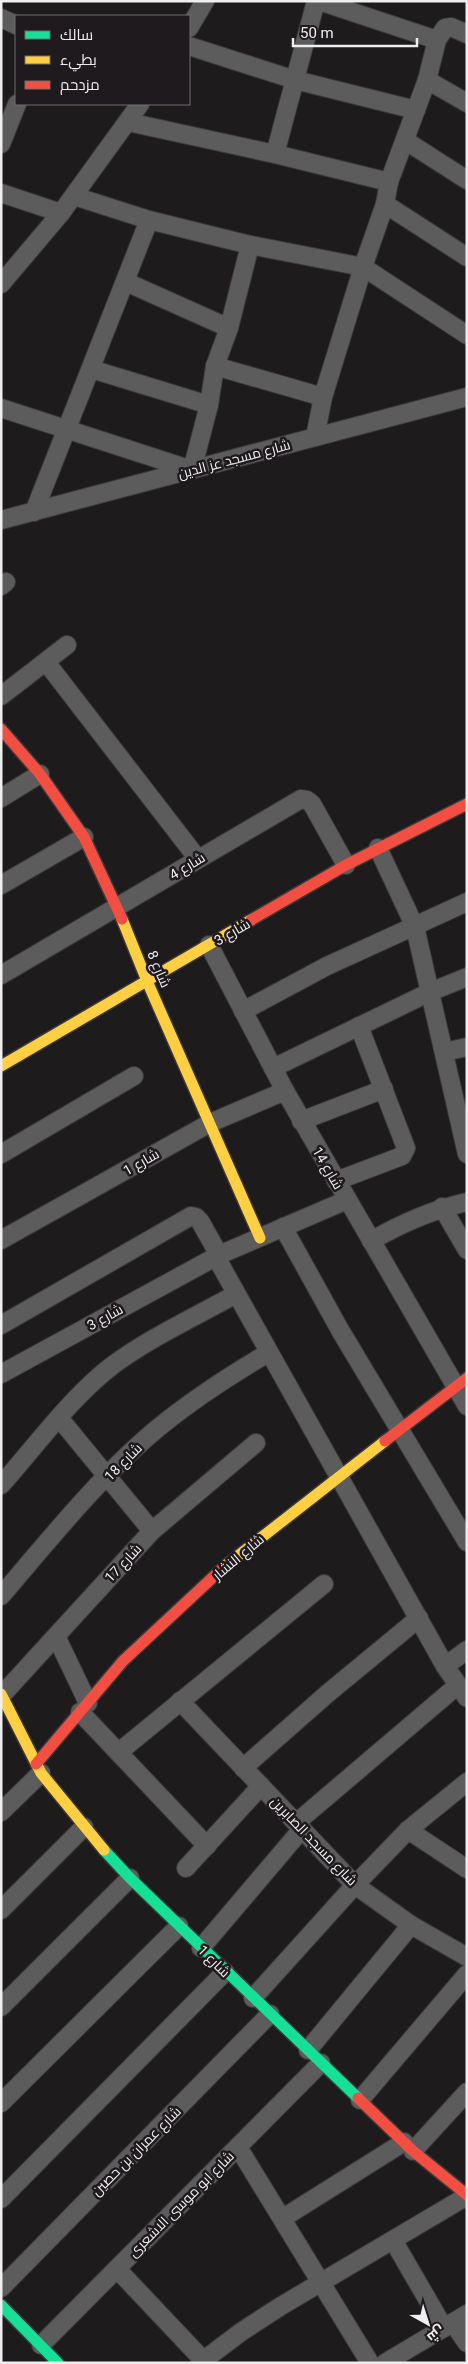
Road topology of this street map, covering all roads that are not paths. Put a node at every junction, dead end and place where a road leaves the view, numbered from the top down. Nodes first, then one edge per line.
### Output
1 (205, 1) edge
2 (318, 1) edge
3 (1, 18) edge
4 (15, 25) edge
5 (190, 26) edge
6 (467, 34) edge
7 (437, 40) junction
8 (190, 46) edge
9 (295, 80) junction
10 (427, 80) junction
11 (467, 103) edge
12 (17, 105) edge
13 (139, 105) edge
14 (416, 110) junction
15 (128, 122) junction
16 (406, 141) junction
17 (1, 144) edge
18 (275, 154) junction
19 (467, 180) edge
20 (390, 182) junction
21 (1, 193) edge
22 (74, 196) junction
23 (384, 204) junction
24 (60, 213) junction
25 (150, 220) junction
26 (250, 245) junction
27 (467, 257) edge
28 (363, 267) junction
29 (126, 282) junction
30 (1, 284) edge
31 (229, 328) junction
32 (467, 335) edge
33 (216, 366) junction
34 (91, 369) junction
35 (323, 397) junction
36 (467, 397) edge
37 (209, 405) junction
38 (2, 410) edge
39 (66, 427) junction
40 (315, 437) junction
41 (192, 470) junction
42 (34, 512) junction
43 (1, 520) edge
44 (67, 645) dead end
45 (46, 662) junction
46 (1, 696) edge
47 (1, 730) edge
48 (40, 774) junction
49 (1, 798) edge
50 (467, 804) edge
51 (84, 837) junction
52 (378, 848) junction
53 (198, 859) junction
54 (346, 866) junction
55 (1, 885) edge
56 (467, 902) edge
57 (117, 906) junction
58 (414, 927) junction
59 (209, 946) junction
60 (1, 975) edge
61 (467, 977) edge
62 (147, 981) junction
63 (430, 992) junction
64 (243, 1011) junction
65 (359, 1026) junction
66 (467, 1047) edge
67 (444, 1052) junction
68 (1, 1066) edge
69 (273, 1068) junction
70 (134, 1076) dead end
71 (384, 1089) junction
72 (285, 1091) junction
73 (463, 1120) edge
74 (302, 1121) junction
75 (210, 1123) junction
76 (1, 1154) edge
77 (467, 1154) edge
78 (336, 1181) junction
79 (347, 1200) junction
80 (467, 1202) edge
81 (442, 1208) junction
82 (283, 1227) junction
83 (260, 1238) junction
84 (1, 1240) edge
85 (371, 1241) junction
86 (467, 1250) edge
87 (217, 1256) junction
88 (236, 1294) junction
89 (1, 1325) edge
90 (268, 1353) junction
91 (1, 1374) edge
92 (460, 1382) edge
93 (467, 1406) edge
94 (60, 1419) junction
95 (400, 1430) junction
96 (256, 1443) dead end
97 (340, 1476) junction
98 (107, 1477) junction
99 (1, 1485) edge
100 (152, 1531) junction
101 (467, 1542) edge
102 (324, 1584) dead end
103 (1, 1596) edge
104 (419, 1618) junction
105 (56, 1636) junction
106 (467, 1650) edge
107 (445, 1666) junction
108 (462, 1692) edge
109 (180, 1701) junction
110 (3, 1704) edge
111 (84, 1707) junction
112 (119, 1752) junction
113 (39, 1768) junction
114 (243, 1768) junction
115 (467, 1782) edge
116 (261, 1786) junction
117 (1, 1812) edge
118 (299, 1826) junction
119 (84, 1827) junction
120 (408, 1830) junction
121 (207, 1846) junction
122 (186, 1868) dead end
123 (467, 1868) edge
124 (130, 1878) junction
125 (354, 1885) junction
126 (1, 1910) edge
127 (411, 1925) junction
128 (179, 1926) junction
129 (201, 1948) junction
130 (467, 1957) edge
131 (225, 1972) junction
132 (467, 1974) edge
133 (253, 1998) junction
134 (1, 2008) edge
135 (270, 2014) junction
136 (308, 2050) junction
137 (321, 2063) junction
138 (467, 2092) edge
139 (360, 2100) junction
140 (1, 2103) edge
141 (238, 2147) junction
142 (409, 2147) junction
143 (467, 2196) edge
144 (1, 2199) edge
145 (283, 2218) junction
146 (393, 2240) junction
147 (117, 2269) junction
148 (321, 2283) junction
149 (1, 2288) edge
150 (1, 2305) edge
151 (455, 2322) edge
152 (467, 2343) edge
153 (41, 2345) junction
154 (407, 2358) edge
155 (202, 2361) edge
156 (58, 2363) edge
157 (370, 2363) edge
158 (385, 2363) edge

1 - 5 street
2 - 7 street
2 - 9 street
3 - 4 street
6 - 7 street
7 - 10 street
8 - 9 street
9 - 14 street
9 - 18 street
10 - 11 street
10 - 14 street
12 - 17 street
13 - 15 street
14 - 16 street
15 - 18 street
15 - 22 street
16 - 19 street
16 - 20 street
18 - 20 street
20 - 23 street
21 - 24 street
22 - 24 street
22 - 25 street
23 - 27 street
23 - 28 street
24 - 30 street
25 - 26 street
25 - 29 street
26 - 28 street
26 - 31 street
28 - 32 street
28 - 35 street
29 - 31 street
29 - 34 street
31 - 33 street
33 - 35 street
33 - 37 street
34 - 37 street
34 - 39 street
35 - 40 street
36 - 40 street, شارع مسجد عز الدين
37 - 41 street
38 - 39 street
39 - 41 street
39 - 42 street
40 - 41 street, شارع مسجد عز الدين
41 - 42 street, شارع مسجد عز الدين
42 - 43 street, شارع مسجد عز الدين
44 - 45 street
45 - 46 street
45 - 53 street
47 - 48 street, شارع 8
48 - 49 street
48 - 51 street, شارع 8
50 - 52 street, شارع 3
51 - 55 street
51 - 57 street, شارع 8
52 - 54 street, شارع 3
52 - 58 street
53 - 54 street, شارع 4
53 - 57 street, شارع 4
54 - 59 street, شارع 3
56 - 58 street
57 - 60 street, شارع 4
57 - 62 street, شارع 8
58 - 63 street
58 - 64 street
59 - 62 street, شارع 3
59 - 64 street, شارع 14
61 - 63 street
62 - 68 street, شارع 3
62 - 75 street, شارع 8
63 - 65 street
63 - 67 street
64 - 69 street, شارع 14
65 - 69 street
65 - 71 street
66 - 67 street
67 - 73 street
69 - 72 street, شارع 14
70 - 76 street
71 - 74 street
71 - 78 street
72 - 74 street, شارع 14
72 - 75 street, شارع 1
73 - 77 street
74 - 78 street, شارع 14
75 - 83 street, شارع 8
75 - 84 street, شارع 1
78 - 79 street, شارع 14
79 - 82 street, شارع 3
79 - 85 street, شارع 14
80 - 81 street
81 - 85 street
81 - 86 street
82 - 83 street, شارع 3
82 - 95 street
83 - 87 street, شارع 3
85 - 92 street, شارع 14
87 - 88 street
87 - 89 street
87 - 91 street, شارع 3
88 - 90 street
88 - 94 street
90 - 97 street
90 - 98 street, شارع 18
92 - 93 street, شارع 14
92 - 95 street, شارع النشار
94 - 98 street
94 - 99 street
95 - 97 street, شارع النشار
95 - 101 street
96 - 100 street, شارع 17
97 - 104 street
97 - 111 street, شارع النشار
98 - 100 street
98 - 103 street, شارع 18
100 - 105 street, شارع 17
102 - 109 street
104 - 107 street
104 - 114 street
105 - 110 street, شارع 17
105 - 111 street
106 - 107 street
107 - 108 street
108 - 118 street
109 - 112 street
109 - 114 street, شارع مسجد الصابرين
110 - 113 street, شارع 1
111 - 112 street
111 - 113 street, شارع النشار
112 - 121 street
113 - 117 street, شارع النشار
113 - 119 street, شارع 1
114 - 116 street, شارع مسجد الصابرين
115 - 120 street
116 - 118 street, شارع مسجد الصابرين
116 - 121 street
118 - 125 street, شارع مسجد الصابرين
118 - 129 street
119 - 124 street, شارع 1
119 - 126 street
120 - 123 street
120 - 125 street
121 - 122 street
124 - 128 street, شارع 1
124 - 134 street
125 - 127 street, شارع مسجد الصابرين
125 - 133 street
127 - 130 street, شارع مسجد الصابرين
127 - 136 street
128 - 129 street, شارع 1
128 - 140 street
129 - 131 street, شارع 1
131 - 133 street, شارع 1
131 - 144 street
132 - 139 street
133 - 135 street, شارع 1
135 - 136 street, شارع 1
135 - 149 street, شارع عمران بن حصين
136 - 137 street, شارع 1
137 - 139 street, شارع 1
137 - 141 street, شارع ابو موسى الاشعرى
138 - 142 street
139 - 142 street, شارع 1
141 - 145 street
141 - 147 street, شارع ابو موسى الاشعرى
142 - 143 street, شارع 1
142 - 145 street
143 - 146 street
145 - 148 street
146 - 148 street
146 - 151 street
147 - 153 street, شارع ابو موسى الاشعرى
147 - 155 street
148 - 155 street
148 - 157 street
150 - 153 street
151 - 152 street
151 - 154 street
153 - 156 street
154 - 158 street

